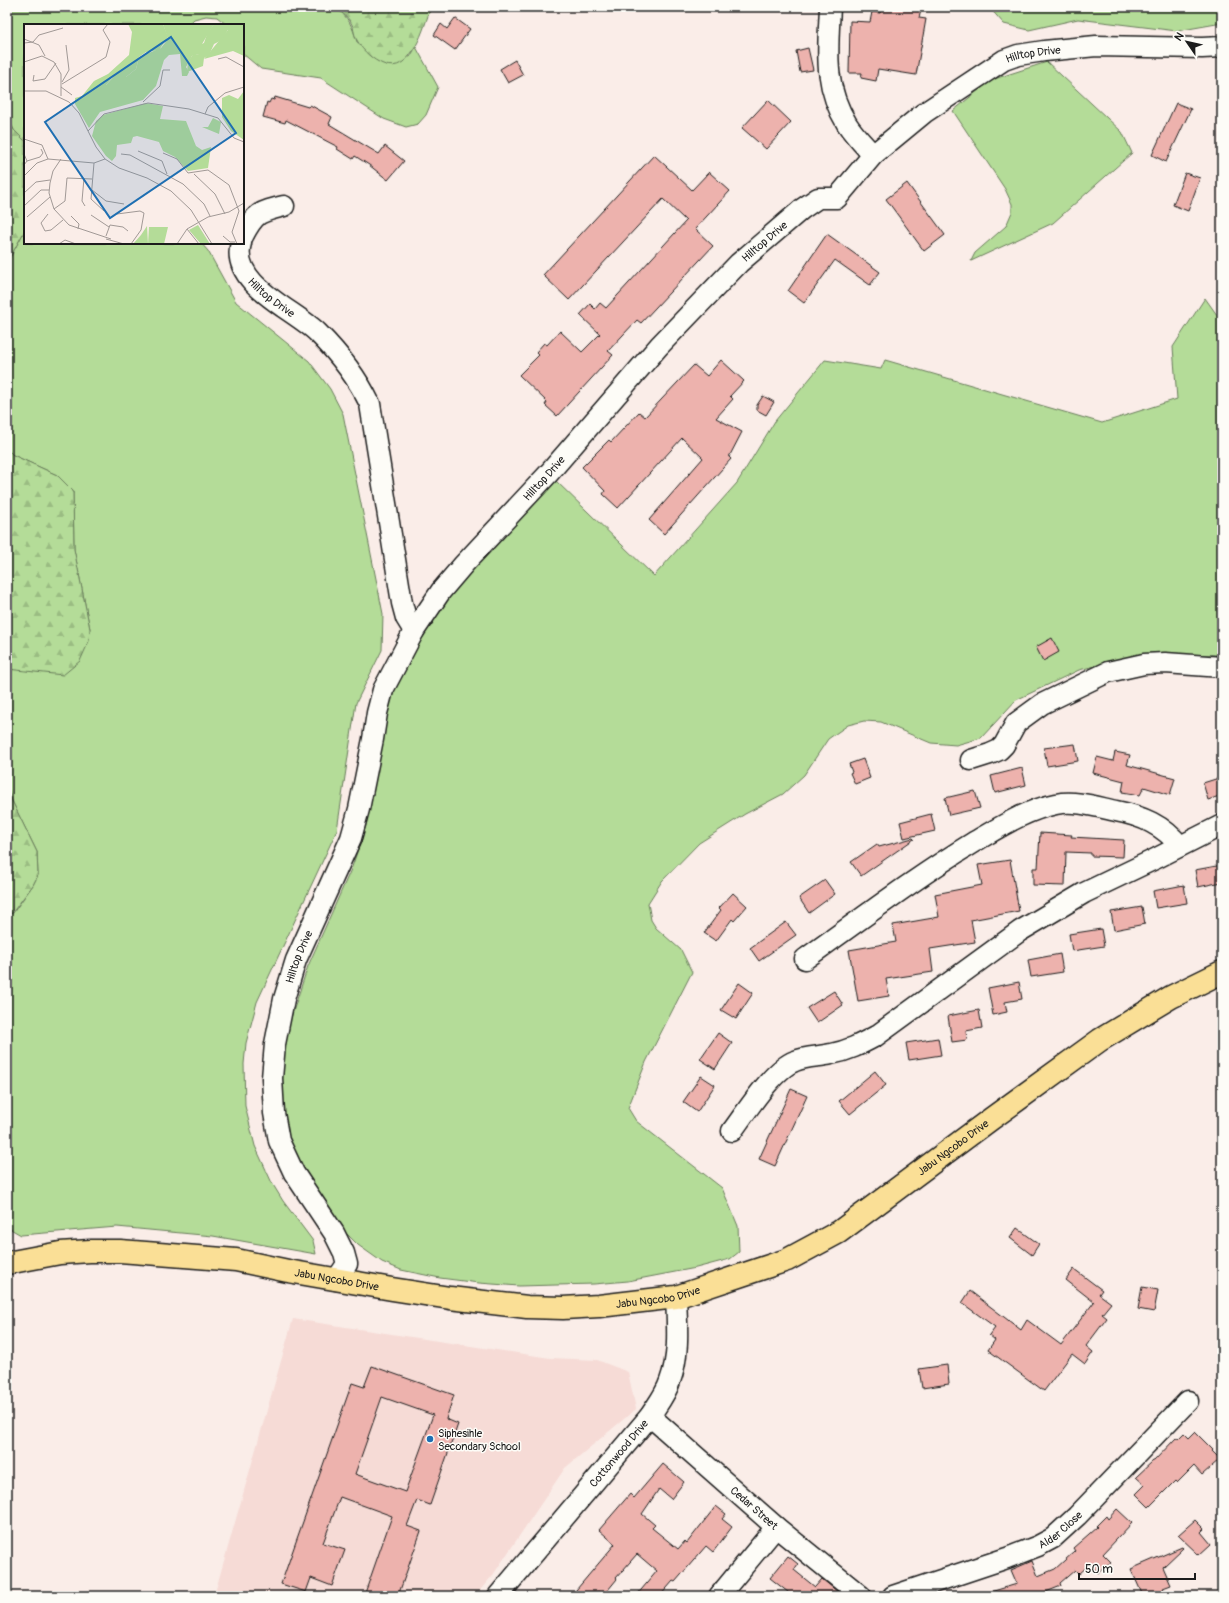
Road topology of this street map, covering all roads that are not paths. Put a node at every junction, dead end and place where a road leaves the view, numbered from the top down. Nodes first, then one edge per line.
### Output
1 (830, 7) edge
2 (1222, 47) edge
3 (873, 155) junction
4 (284, 206) dead end
5 (244, 234) edge
6 (241, 244) edge
7 (414, 631) junction
8 (1222, 667) edge
9 (971, 760) dead end
10 (1222, 826) edge
11 (1180, 846) junction
12 (805, 959) dead end
13 (1222, 972) edge
14 (732, 1131) dead end
15 (7, 1263) edge
16 (336, 1280) junction
17 (676, 1298) junction
18 (1188, 1402) dead end
19 (650, 1416) junction
20 (776, 1527) junction
21 (502, 1593) edge
22 (721, 1596) edge
23 (861, 1596) edge
24 (893, 1596) edge

1 - 3 street
2 - 3 street, Hilltop Drive
3 - 7 street, Hilltop Drive
4 - 5 street
6 - 7 street, Hilltop Drive
7 - 16 street, Hilltop Drive
8 - 9 street
10 - 11 street
11 - 12 street
11 - 14 street
13 - 17 main road, Jabu Ngcobo Drive
15 - 16 main road, Jabu Ngcobo Drive
16 - 17 main road, Jabu Ngcobo Drive
17 - 19 street, Cottonwood Drive
18 - 24 street, Alder Close
19 - 20 street, Cedar Street
19 - 21 street, Cottonwood Drive
20 - 22 street
20 - 23 street, Cedar Street

